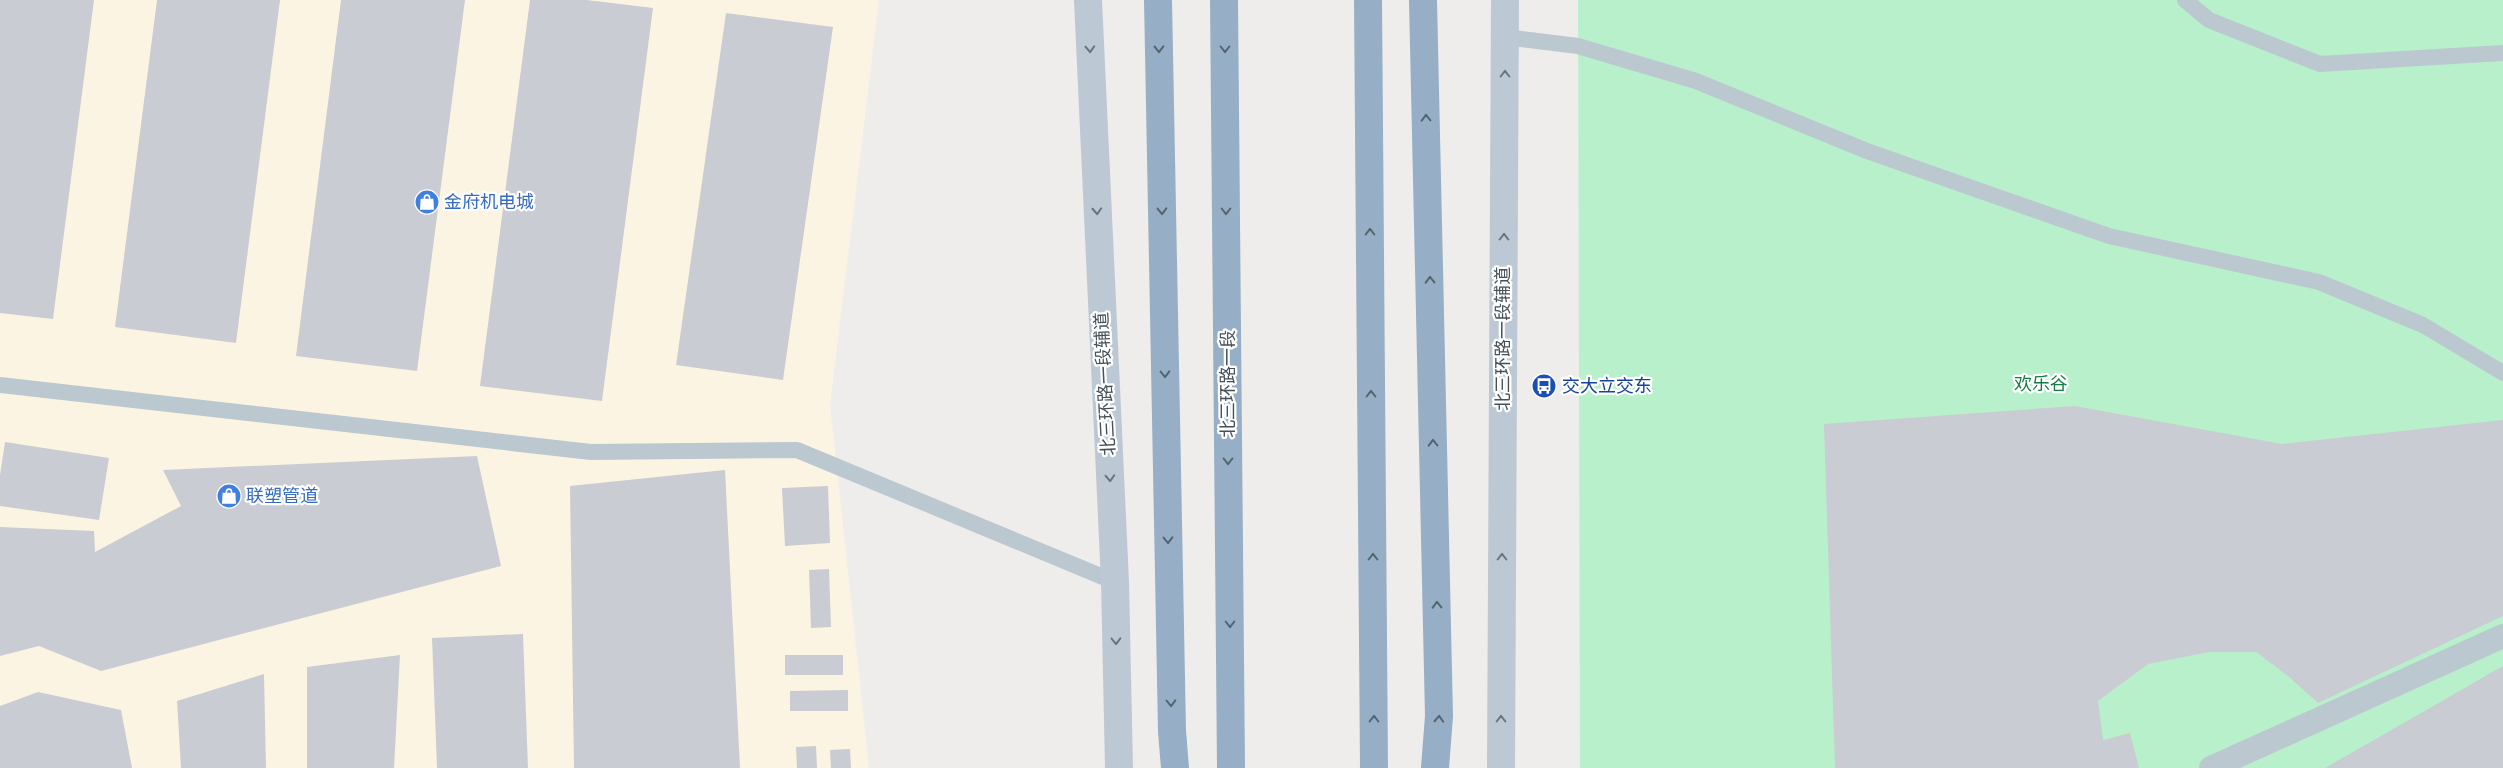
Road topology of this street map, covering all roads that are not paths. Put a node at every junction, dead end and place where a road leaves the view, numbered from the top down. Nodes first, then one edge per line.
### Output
1 (1088, 0) edge
2 (1158, 0) edge
3 (1224, 0) edge
4 (1368, 0) edge
5 (1424, 0) edge
6 (1505, 0) edge
7 (2185, 0) edge
8 (1505, 38) junction
9 (2503, 53) edge
10 (2503, 373) edge
11 (0, 385) edge
12 (1115, 582) junction
13 (2503, 636) edge
14 (1118, 768) edge
15 (1175, 768) edge
16 (1231, 768) edge
17 (1374, 768) edge
18 (1435, 768) edge
19 (1501, 768) edge
20 (2211, 768) edge

1 -> 12 main road, 北三环路一段辅道
2 -> 15 highway
3 -> 16 highway, 北三环路一段
17 -> 4 highway
18 -> 5 highway
6 - 8 main road, 北三环路一段辅道
7 - 9 lane
8 - 10 lane
19 -> 8 main road, 北三环路一段辅道
11 - 12 lane
12 -> 14 main road, 北三环路一段辅道
13 - 20 street

